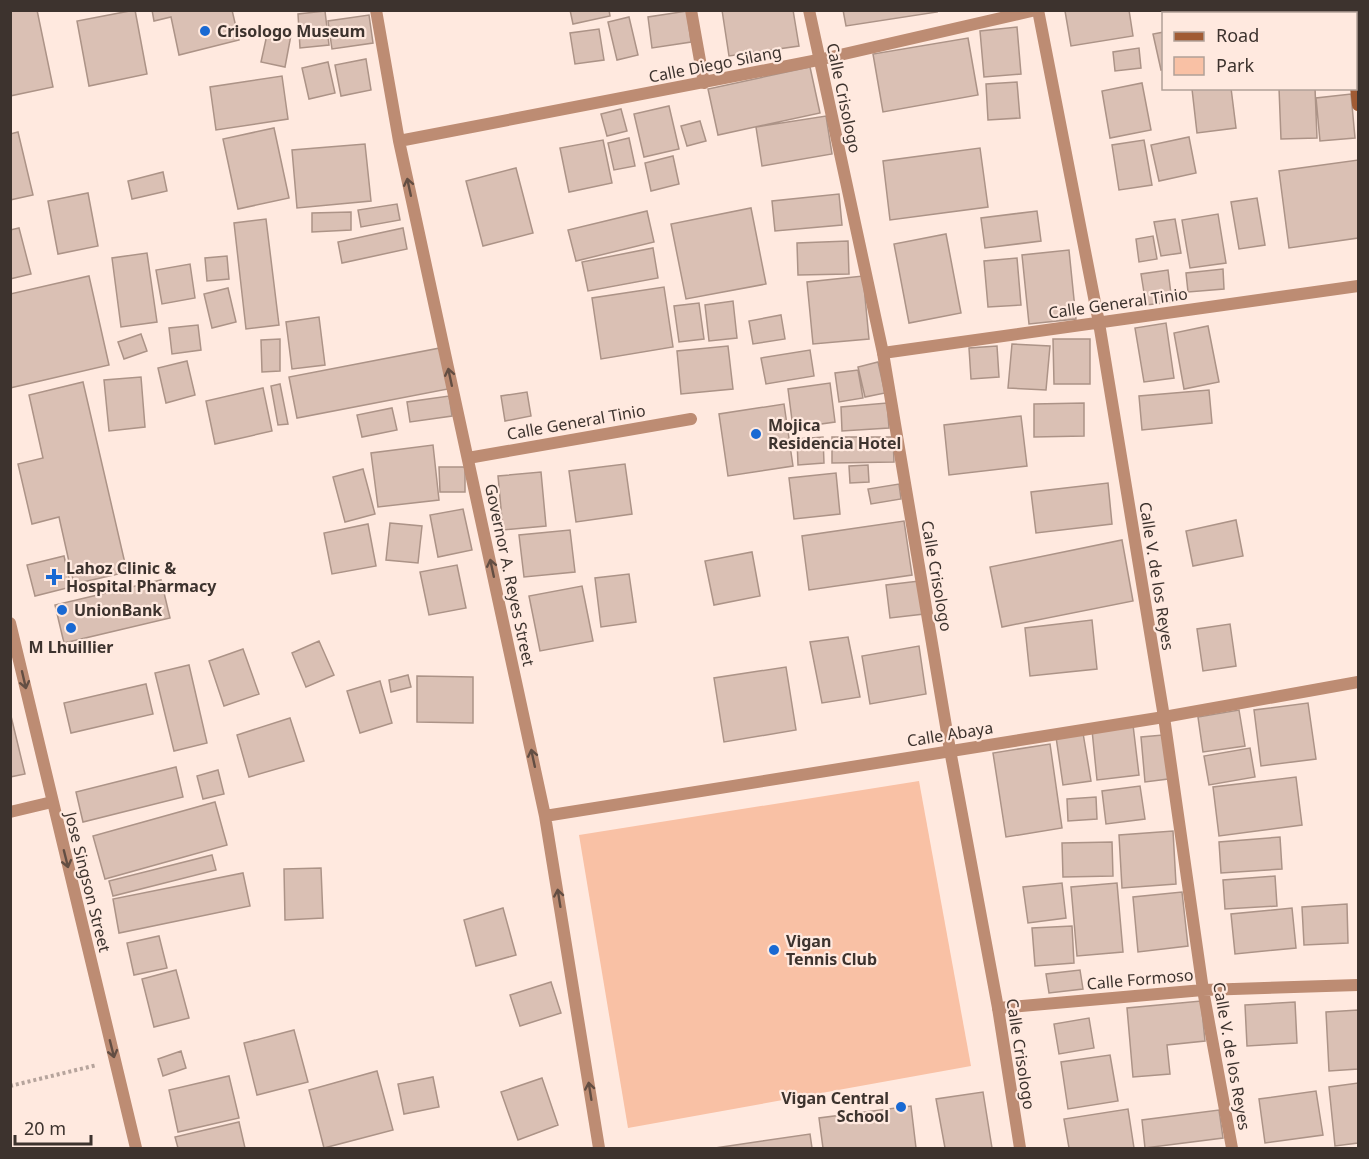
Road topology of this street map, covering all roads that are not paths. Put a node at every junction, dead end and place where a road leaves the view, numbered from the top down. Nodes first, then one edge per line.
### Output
1 (376, 10) edge
2 (691, 10) edge
3 (809, 10) edge
4 (1037, 10) edge
5 (818, 60) junction
6 (704, 83) junction
7 (1356, 90) edge
8 (1359, 105) edge
9 (399, 141) junction
10 (1359, 286) edge
11 (1099, 323) junction
12 (883, 353) junction
13 (691, 418) dead end
14 (468, 458) junction
15 (10, 623) edge
16 (1359, 682) edge
17 (1164, 717) junction
18 (950, 750) junction
19 (52, 802) junction
20 (10, 812) edge
21 (545, 816) junction
22 (1359, 985) edge
23 (1203, 990) junction
24 (998, 1008) junction
25 (136, 1149) edge
26 (599, 1149) edge
27 (1020, 1149) edge
28 (1232, 1149) edge

1 - 9 street, Governor A. Reyes Street
2 - 6 street
3 - 5 street, Calle Crisologo
4 - 5 street, Calle Diego Silang
4 - 11 street, Calle V. de los Reyes
5 - 6 street, Calle Diego Silang
5 - 12 street, Calle Crisologo
6 - 9 street, Calle Diego Silang
7 - 8 main road
14 -> 9 street, Governor A. Reyes Street
10 - 11 street, Calle General Tinio
11 - 12 street, Calle General Tinio
11 - 17 street, Calle V. de los Reyes
12 - 18 street, Calle Crisologo
13 - 14 street, Calle General Tinio
21 -> 14 street, Governor A. Reyes Street
15 -> 19 street, Jose Singson Street
16 - 17 street, Calle Abaya
17 - 18 street, Calle Abaya
17 - 23 street, Calle V. de los Reyes
18 - 21 street, Calle Abaya
18 - 24 street, Calle Crisologo
19 - 20 street
19 -> 25 street, Jose Singson Street
26 -> 21 street, Governor A. Reyes Street
22 - 23 street, Calle Formoso
23 - 24 street, Calle Formoso
23 - 28 street, Calle V. de los Reyes
24 - 27 street, Calle Crisologo

